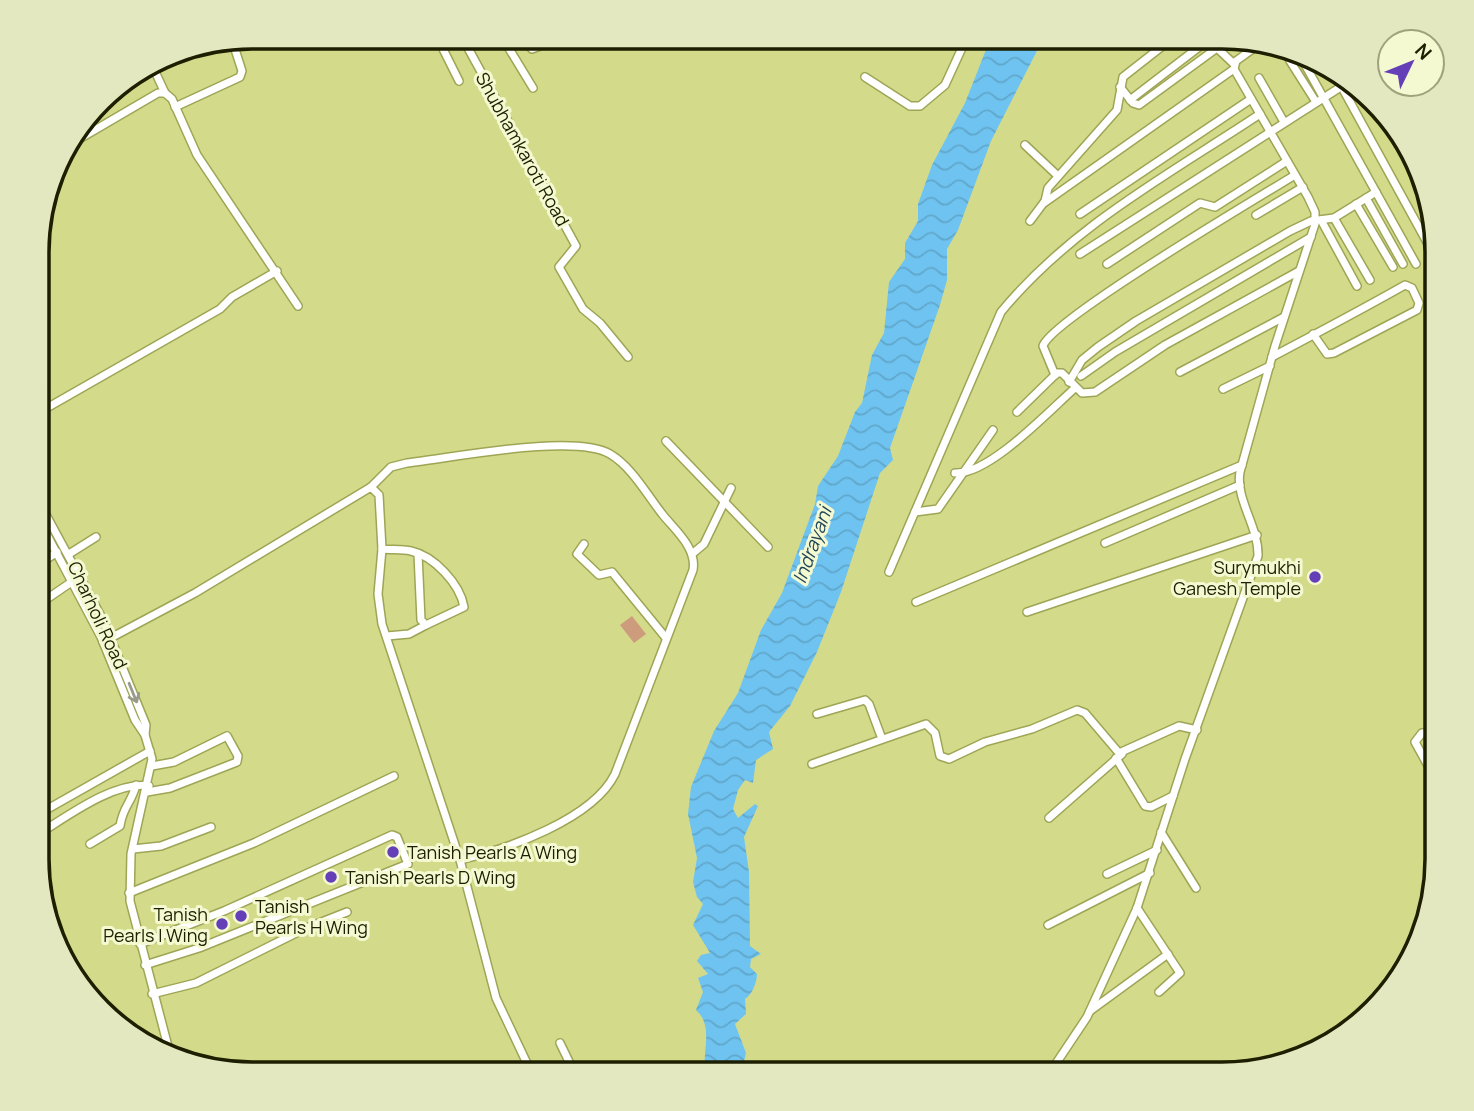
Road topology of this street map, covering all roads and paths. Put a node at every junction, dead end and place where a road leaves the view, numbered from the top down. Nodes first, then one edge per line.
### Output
1 (235, 49) edge
2 (443, 49) edge
3 (469, 49) edge
4 (509, 49) edge
5 (962, 49) edge
6 (1157, 49) edge
7 (1196, 49) edge
8 (1216, 49) edge
9 (1218, 49) edge
10 (1252, 52) edge
11 (1290, 61) dead end
12 (1234, 66) junction
13 (1304, 66) edge
14 (156, 73) edge
15 (865, 77) dead end
16 (1259, 78) dead end
17 (459, 81) dead end
18 (1120, 87) junction
19 (1340, 87) edge
20 (533, 88) dead end
21 (1344, 90) edge
22 (165, 93) junction
23 (1251, 99) junction
24 (1319, 99) junction
25 (1130, 100) junction
26 (175, 107) junction
27 (1260, 114) junction
28 (1284, 122) junction
29 (1270, 131) junction
30 (86, 135) edge
31 (1025, 145) dead end
32 (1287, 161) junction
33 (1295, 175) junction
34 (1058, 176) junction
35 (1303, 187) junction
36 (1376, 192) junction
37 (1366, 198) junction
38 (1044, 203) junction
39 (1356, 204) junction
40 (1080, 215) dead end
41 (1256, 215) dead end
42 (1334, 218) junction
43 (1318, 220) junction
44 (1030, 221) dead end
45 (1424, 236) edge
46 (1311, 237) junction
47 (1080, 254) dead end
48 (1107, 264) dead end
49 (1403, 264) dead end
50 (1416, 264) dead end
51 (1393, 267) dead end
52 (277, 271) junction
53 (1300, 271) junction
54 (1370, 280) dead end
55 (1357, 286) dead end
56 (298, 306) dead end
57 (1285, 316) junction
58 (1314, 334) junction
59 (628, 357) dead end
60 (1272, 357) junction
61 (1270, 366) junction
62 (1180, 372) dead end
63 (1055, 375) junction
64 (1081, 376) dead end
65 (1069, 382) junction
66 (1075, 388) junction
67 (1223, 389) dead end
68 (49, 407) edge
69 (1017, 412) dead end
70 (993, 430) dead end
71 (666, 441) dead end
72 (1242, 465) junction
73 (955, 473) dead end
74 (964, 473) junction
75 (1240, 485) junction
76 (372, 487) junction
77 (731, 488) dead end
78 (724, 502) junction
79 (915, 512) junction
80 (49, 519) edge
81 (1256, 535) junction
82 (96, 537) dead end
83 (49, 538) edge
84 (1105, 543) dead end
85 (584, 544) dead end
86 (768, 547) dead end
87 (382, 549) junction
88 (57, 552) junction
89 (69, 554) junction
90 (418, 554) junction
91 (692, 554) junction
92 (49, 557) edge
93 (889, 572) dead end
94 (73, 581) junction
95 (49, 597) edge
96 (916, 603) dead end
97 (1027, 612) dead end
98 (426, 625) junction
99 (387, 636) junction
100 (111, 638) junction
101 (666, 638) junction
102 (103, 642) junction
103 (817, 715) dead end
104 (1197, 730) junction
105 (1425, 733) edge
106 (145, 735) junction
107 (882, 739) junction
108 (150, 751) junction
109 (1425, 754) edge
110 (1119, 756) junction
111 (812, 764) dead end
112 (152, 766) junction
113 (394, 776) dead end
114 (136, 785) junction
115 (148, 789) junction
116 (1173, 796) junction
117 (49, 808) edge
118 (1049, 818) dead end
119 (211, 827) dead end
120 (49, 828) edge
121 (1161, 831) junction
122 (90, 844) dead end
123 (133, 849) junction
124 (1157, 850) junction
125 (460, 860) junction
126 (1150, 873) junction
127 (1107, 874) dead end
128 (1196, 888) dead end
129 (129, 893) junction
130 (1137, 908) junction
131 (347, 912) dead end
132 (1048, 925) dead end
133 (140, 944) junction
134 (1168, 954) junction
135 (145, 965) junction
136 (1159, 992) dead end
137 (152, 993) junction
138 (1090, 1011) junction
139 (167, 1043) edge
140 (560, 1043) dead end
141 (526, 1062) edge
142 (569, 1062) edge
143 (1057, 1062) edge

1 - 26 street
2 - 17 street
3 - 59 street, Shubhamkaroti Road
4 - 20 street
5 - 15 street
6 - 18 street
7 - 25 street
8 - 25 street
9 - 12 street
10 - 12 street
11 - 24 street
12 - 23 street
12 - 38 street
13 - 24 street
14 - 22 street
16 - 28 street
18 - 25 street
18 - 34 street
19 - 24 street
21 - 45 street
22 - 26 street
22 - 30 street
23 - 27 street
23 - 40 street
24 - 28 street
24 - 36 street
26 - 52 street
27 - 29 street
27 - 79 street
28 - 29 street
29 - 32 street
29 - 47 street
31 - 34 street
32 - 33 street
32 - 48 street
33 - 35 street
33 - 63 street
34 - 38 street
35 - 41 street
35 - 43 street
36 - 37 street
36 - 50 street
37 - 39 street
37 - 49 street
38 - 44 street
39 - 42 street
39 - 51 street
42 - 43 street
42 - 54 street
43 - 46 street
43 - 55 street
43 - 65 street
46 - 53 street
46 - 64 street
52 - 56 street
52 - 68 street
53 - 57 street
53 - 66 street
57 - 60 street
57 - 62 street
58 - 58 street
58 - 60 street
60 - 61 street
61 - 67 street
61 - 72 street
63 - 65 street
63 - 69 street
65 - 66 street
66 - 74 street
70 - 74 street
71 - 78 street
72 - 75 street
72 - 96 street
73 - 74 street
74 - 79 street
75 - 81 street
75 - 84 street
76 - 87 street
76 - 91 street
76 - 100 street
77 - 78 street
78 - 86 street
78 - 91 street
79 - 93 street
80 - 89 street, Charholi Road
81 - 97 street
81 - 104 street
82 - 89 street
83 - 88 street, Charholi Road
85 - 101 street
87 - 90 street
87 - 99 street
88 - 92 street
88 - 94 street, Charholi Road
89 - 100 street, Charholi Road
90 - 98 street
90 - 98 street
91 - 101 street
94 - 95 street
94 - 102 street, Charholi Road
98 - 99 street
99 - 125 street
100 - 102 street
100 -> 106 street, Charholi Road
101 - 125 street
102 - 106 street, Charholi Road
103 - 107 street
104 - 110 street
104 - 116 street
105 - 109 street
106 - 108 street, Charholi Road
107 - 110 street
107 - 111 street
108 - 112 street, Charholi Road
108 - 117 street
110 - 116 street
110 - 118 street
112 - 115 street, Charholi Road
112 - 115 street
113 - 129 street
114 - 115 street
114 - 120 street
114 - 122 street
115 - 123 street, Charholi Road
116 - 121 street
119 - 123 street
121 - 124 street
121 - 128 street
123 - 129 street, Charholi Road
124 - 126 street
124 - 127 street
125 - 141 street
126 - 130 street
126 - 132 street
129 - 133 street, Charholi Road
130 - 134 street
130 - 138 street
131 - 137 street
133 - 135 street, Charholi Road
133 - 135 street
134 - 136 street
134 - 138 street
135 - 137 street, Charholi Road
137 - 139 street, Charholi Road
138 - 143 street
140 - 142 street

